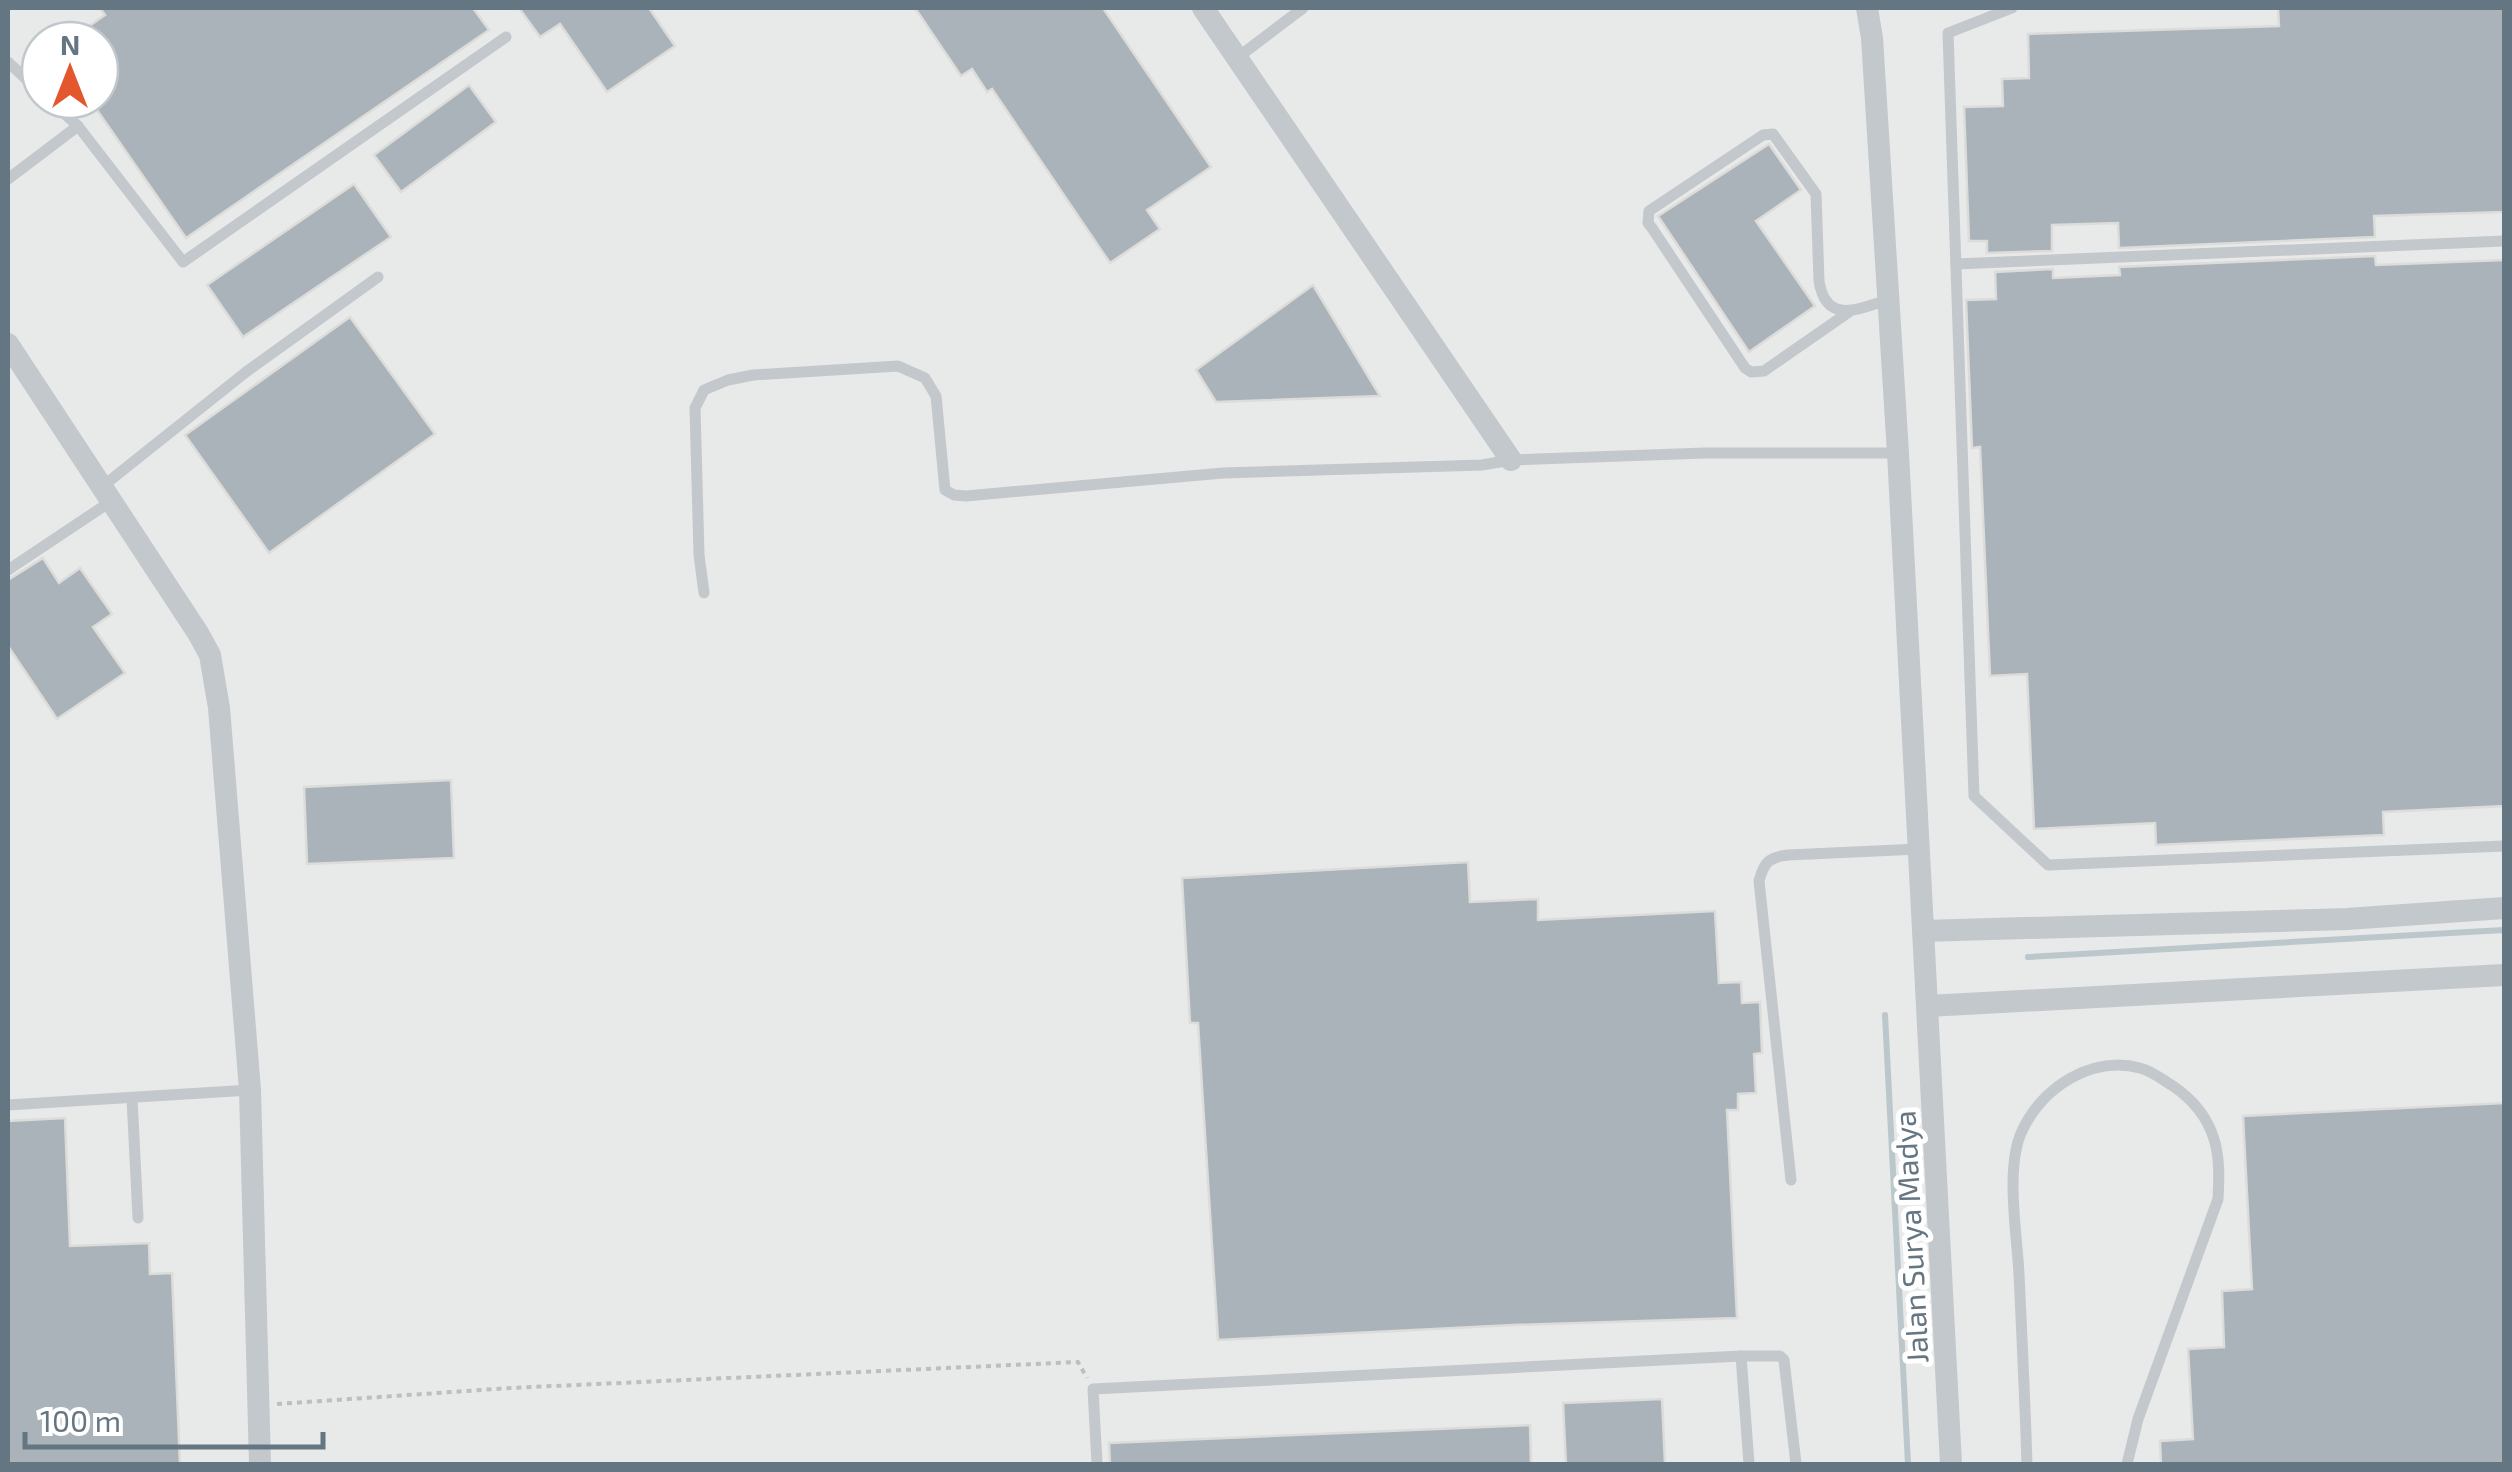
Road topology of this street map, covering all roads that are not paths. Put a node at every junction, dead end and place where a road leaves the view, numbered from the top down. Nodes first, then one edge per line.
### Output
1 (1203, 8) edge
2 (1303, 8) edge
3 (1867, 8) edge
4 (2012, 8) edge
5 (506, 37) dead end
6 (1237, 58) junction
7 (71, 120) edge
8 (78, 126) junction
9 (8, 178) edge
10 (2504, 241) edge
11 (1956, 264) junction
12 (378, 277) dead end
13 (1888, 300) junction
14 (1849, 312) junction
15 (8, 344) edge
16 (1898, 454) junction
17 (1511, 460) junction
18 (108, 493) junction
19 (8, 570) edge
20 (704, 593) dead end
21 (2504, 846) edge
22 (1919, 849) junction
23 (2504, 908) edge
24 (1923, 931) junction
25 (2504, 976) edge
26 (1928, 1006) junction
27 (250, 1090) junction
28 (132, 1098) junction
29 (8, 1104) edge
30 (1791, 1180) dead end
31 (138, 1218) dead end
32 (1741, 1356) junction
33 (260, 1464) edge
34 (1096, 1464) edge
35 (1749, 1464) edge
36 (1796, 1464) edge
37 (1951, 1464) edge
38 (2027, 1464) edge
39 (2127, 1464) edge

1 - 6 street
2 - 6 lane
3 - 13 street, Jalan Surya Madya
4 - 11 lane
5 - 8 lane
6 - 17 street
7 - 8 lane
8 - 9 lane
10 - 11 lane
11 - 21 lane
12 - 18 lane
13 - 14 lane
13 - 16 street, Jalan Surya Madya
14 - 14 lane
15 - 18 street
16 - 17 lane
16 - 22 street, Jalan Surya Madya
17 - 20 lane
18 - 19 lane
18 - 27 street
22 - 24 street, Jalan Surya Madya
22 - 30 lane
23 - 24 street
24 - 26 street, Jalan Surya Madya
25 - 26 street
26 - 37 street, Jalan Surya Madya
27 - 28 lane
27 - 33 street
28 - 29 lane
28 - 31 lane
32 - 34 lane
32 - 35 lane
32 - 36 lane
38 - 39 lane

